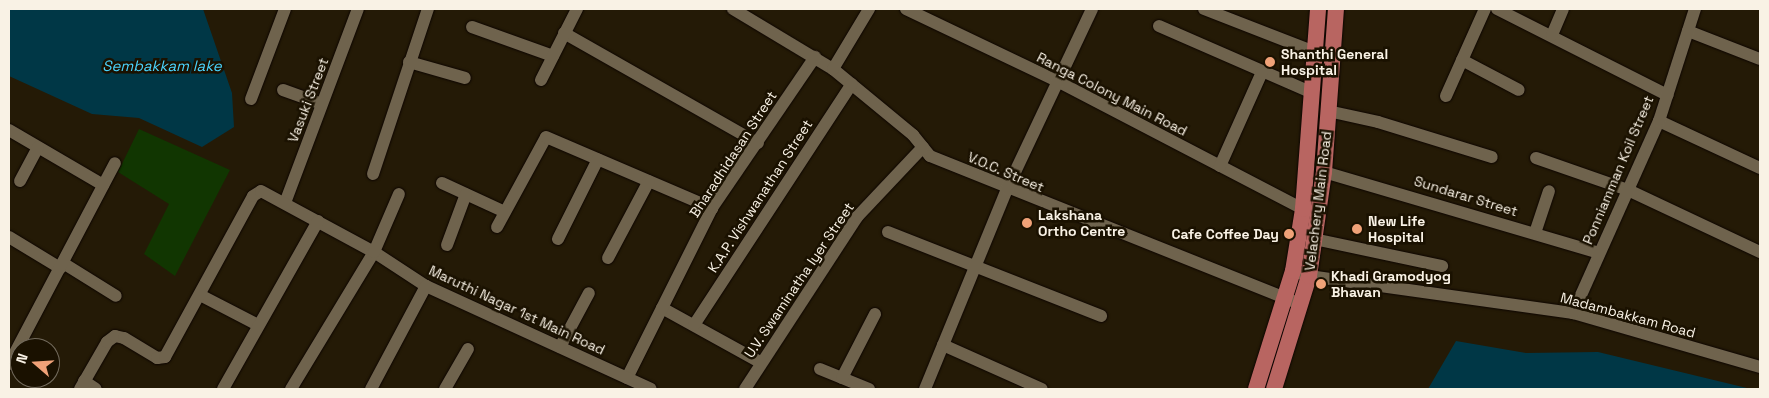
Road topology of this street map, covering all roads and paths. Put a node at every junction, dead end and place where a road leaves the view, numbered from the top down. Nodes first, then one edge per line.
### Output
1 (285, 9) edge
2 (358, 9) edge
3 (428, 9) edge
4 (576, 9) edge
5 (733, 9) edge
6 (869, 9) edge
7 (906, 9) edge
8 (1092, 9) edge
9 (1204, 9) edge
10 (1318, 9) edge
11 (1336, 9) edge
12 (1484, 9) edge
13 (1497, 9) edge
14 (1563, 9) edge
15 (1695, 9) edge
16 (1160, 26) dead end
17 (472, 27) dead end
18 (1688, 30) junction
19 (564, 33) junction
20 (1552, 35) junction
21 (1315, 52) junction
22 (553, 56) junction
23 (815, 57) junction
24 (1760, 58) edge
25 (1462, 60) junction
26 (408, 62) junction
27 (833, 69) junction
28 (1262, 72) junction
29 (465, 78) dead end
30 (541, 80) dead end
31 (1059, 82) junction
32 (852, 84) junction
33 (282, 90) dead end
34 (1519, 90) dead end
35 (1312, 93) junction
36 (1667, 95) junction
37 (1446, 96) dead end
38 (251, 99) dead end
39 (322, 104) junction
40 (1328, 111) junction
41 (1659, 121) junction
42 (9, 130) edge
43 (758, 143) junction
44 (38, 147) junction
45 (923, 147) junction
46 (1492, 157) dead end
47 (1536, 158) dead end
48 (598, 160) junction
49 (114, 163) dead end
50 (1220, 166) junction
51 (1760, 168) edge
52 (1324, 172) junction
53 (373, 174) dead end
54 (20, 181) dead end
55 (649, 181) junction
56 (442, 183) dead end
57 (103, 185) junction
58 (1007, 189) junction
59 (1628, 190) junction
60 (1549, 191) dead end
61 (398, 194) dead end
62 (466, 194) junction
63 (285, 202) junction
64 (712, 208) junction
65 (1303, 209) junction
66 (505, 212) junction
67 (318, 221) junction
68 (497, 227) dead end
69 (888, 232) dead end
70 (1534, 233) junction
71 (9, 237) edge
72 (558, 239) dead end
73 (1314, 239) junction
74 (447, 245) dead end
75 (374, 252) junction
76 (1760, 252) edge
77 (1599, 253) junction
78 (608, 258) dead end
79 (61, 266) junction
80 (1442, 266) dead end
81 (975, 267) junction
82 (1301, 273) junction
83 (426, 286) junction
84 (589, 293) dead end
85 (200, 295) junction
86 (116, 296) dead end
87 (1284, 300) junction
88 (1300, 304) junction
89 (662, 308) junction
90 (1573, 313) junction
91 (875, 314) dead end
92 (1102, 316) dead end
93 (694, 325) junction
94 (258, 326) junction
95 (943, 346) junction
96 (560, 347) junction
97 (468, 349) dead end
98 (760, 362) junction
99 (9, 364) edge
100 (1760, 368) edge
101 (820, 369) dead end
102 (627, 378) junction
103 (842, 378) junction
104 (82, 385) edge
105 (96, 389) edge
106 (223, 389) edge
107 (291, 389) edge
108 (371, 389) edge
109 (445, 389) edge
110 (651, 389) edge
111 (745, 389) edge
112 (869, 389) edge
113 (925, 389) edge
114 (1042, 389) edge
115 (1256, 389) edge
116 (1274, 389) edge

1 - 38 street
2 - 39 street, Vasuki Street
3 - 26 street
4 - 19 street
5 - 23 street, V.O.C. Street
6 - 27 street
7 - 31 street, Ranga Colony Main Road
8 - 31 street
9 - 21 street
10 - 21 main road, Velachery Main Road
11 - 40 main road, Velachery Main Road
12 - 25 street
13 - 20 street
14 - 20 street
15 - 18 street, Ponniamman Koil Street
16 - 28 street
17 - 22 street
18 - 24 street
18 - 36 street, Ponniamman Koil Street
19 - 22 street
19 - 43 street
20 - 36 street
21 - 35 main road, Velachery Main Road
22 - 30 street
23 - 27 street, V.O.C. Street
23 - 43 street, Bharadhidasan Street
25 - 34 street
25 - 37 street
26 - 29 street
26 - 53 street
27 - 32 street, V.O.C. Street
28 - 35 street
28 - 50 street
31 - 50 street, Ranga Colony Main Road
31 - 58 street
32 - 45 street, V.O.C. Street
32 - 93 street, K.A.P. Vishwanathan Street
33 - 39 street
35 - 65 main road, Velachery Main Road
36 - 41 street, Ponniamman Koil Street
39 - 63 street, Vasuki Street
40 - 46 street
40 - 52 main road, Velachery Main Road
41 - 51 street
41 - 59 street, Ponniamman Koil Street
42 - 44 street
43 - 64 street, Bharadhidasan Street
44 - 54 street
44 - 57 street
45 - 58 street, V.O.C. Street
45 - 98 street, U.V. Swaminatha Iyer Street
47 - 59 street
48 - 55 street
48 - 66 street
48 - 72 street
49 - 57 street
50 - 65 street, Ranga Colony Main Road
52 - 70 street, Sundarar Street
52 - 73 main road, Velachery Main Road
55 - 64 street
55 - 78 street
56 - 62 street
57 - 79 street
58 - 81 street
58 - 87 street, V.O.C. Street
59 - 76 street
59 - 77 street, Ponniamman Koil Street
60 - 70 street
61 - 75 street
62 - 66 street
62 - 74 street
63 - 67 street, Maruthi Nagar 1st Main Road
63 - 85 street, Maruthi Nagar 1st Main Road
64 - 89 street, Bharadhidasan Street
65 - 82 main road, Velachery Main Road
66 - 68 street
67 - 75 street, Maruthi Nagar 1st Main Road
67 - 94 street
69 - 81 street
70 - 77 street, Sundarar Street
71 - 79 street
73 - 80 street
73 - 82 main road, Velachery Main Road
75 - 83 street, Maruthi Nagar 1st Main Road
75 - 107 street
77 - 90 street, Ponniamman Koil Street
79 - 86 street
79 - 99 street
81 - 92 street
81 - 95 street
82 - 87 main road, Velachery Main Road
82 - 88 main road, Velachery Main Road
82 - 90 street, Madambakkam Road
83 - 96 street, Maruthi Nagar 1st Main Road
83 - 108 street
84 - 96 street
85 - 94 street
85 - 104 street
87 - 88 street, V.O.C. Street
87 - 115 main road, Velachery Main Road
88 - 116 main road, Velachery Main Road
89 - 93 street
89 - 102 street, Bharadhidasan Street
90 - 100 street, Madambakkam Road
91 - 103 street
93 - 98 street
94 - 106 street
95 - 113 street
95 - 114 street
96 - 102 street, Maruthi Nagar 1st Main Road
97 - 109 street
98 - 111 street, U.V. Swaminatha Iyer Street
101 - 103 street
102 - 110 street, Maruthi Nagar 1st Main Road
103 - 112 street
104 - 105 street

